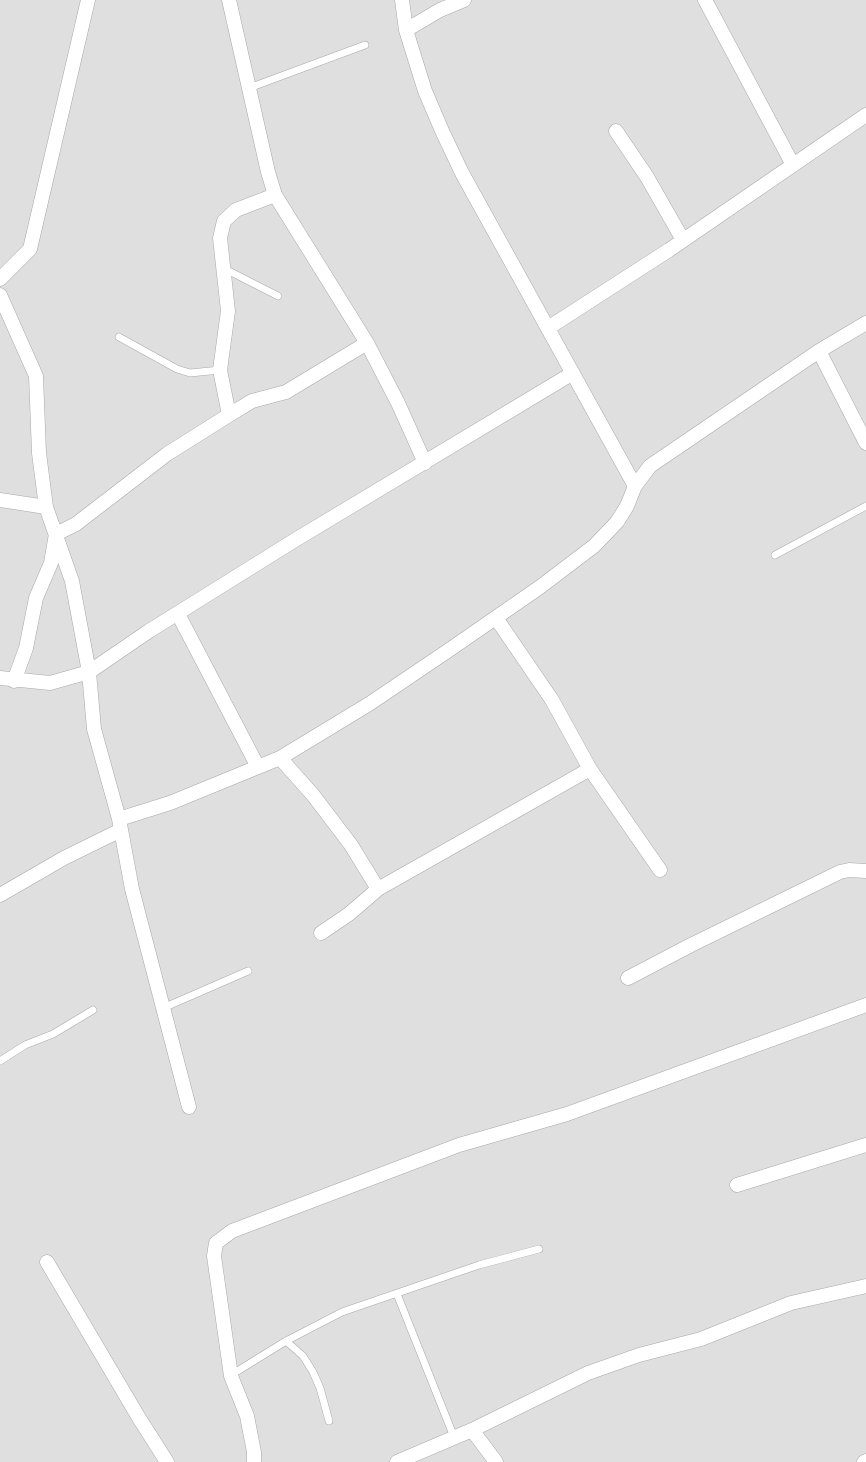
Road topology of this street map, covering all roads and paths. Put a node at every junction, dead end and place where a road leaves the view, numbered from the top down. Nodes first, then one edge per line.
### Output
1 (88, 0) edge
2 (229, 0) edge
3 (402, 0) edge
4 (464, 0) edge
5 (706, 0) edge
6 (406, 30) junction
7 (365, 45) dead end
8 (249, 88) junction
9 (866, 115) edge
10 (616, 132) dead end
11 (793, 165) junction
12 (275, 195) junction
13 (683, 240) junction
14 (223, 267) junction
15 (0, 279) edge
16 (0, 295) edge
17 (278, 296) dead end
18 (866, 324) edge
19 (548, 328) junction
20 (119, 337) dead end
21 (367, 343) junction
22 (819, 352) junction
23 (220, 370) junction
24 (574, 373) junction
25 (228, 415) junction
26 (866, 443) edge
27 (424, 463) junction
28 (636, 486) junction
29 (0, 500) edge
30 (866, 506) edge
31 (46, 507) junction
32 (56, 534) junction
33 (775, 555) dead end
34 (178, 614) junction
35 (496, 618) junction
36 (88, 672) junction
37 (0, 678) edge
38 (14, 681) junction
39 (280, 758) junction
40 (258, 767) junction
41 (590, 768) junction
42 (120, 824) junction
43 (660, 870) dead end
44 (866, 872) edge
45 (378, 889) junction
46 (0, 895) edge
47 (321, 933) dead end
48 (248, 972) dead end
49 (628, 978) dead end
50 (866, 1005) edge
51 (162, 1008) junction
52 (93, 1010) dead end
53 (0, 1061) edge
54 (190, 1107) dead end
55 (866, 1145) edge
56 (737, 1185) dead end
57 (539, 1249) dead end
58 (47, 1262) dead end
59 (866, 1286) edge
60 (397, 1294) junction
61 (286, 1341) junction
62 (231, 1376) junction
63 (329, 1421) dead end
64 (472, 1430) junction
65 (454, 1437) junction
66 (168, 1462) edge
67 (254, 1462) edge
68 (397, 1462) edge
69 (496, 1462) edge

1 - 15 street
2 - 8 street
3 - 6 street
4 - 6 street
5 - 11 street
6 - 19 street
7 - 8 lane
8 - 12 street
9 - 11 street
10 - 13 street
11 - 13 street
12 - 14 street
12 - 21 street
13 - 19 street
14 - 17 lane
14 - 23 street
16 - 31 street
18 - 22 street
19 - 24 street
20 - 23 lane
21 - 25 street
21 - 27 street
22 - 26 street
22 - 28 street
23 - 25 street
24 - 27 street
24 - 28 street
25 - 32 street
27 - 34 street
28 - 35 street
29 - 31 street
30 - 33 lane
31 - 32 street
32 - 36 street
32 - 38 street
34 - 36 street
34 - 40 street
35 - 39 street
35 - 41 street
36 - 38 street
36 - 42 street
37 - 38 street
39 - 40 street
39 - 45 street
40 - 42 street
41 - 43 street
41 - 45 street
42 - 46 street
42 - 51 street
44 - 49 street
45 - 47 street
48 - 51 lane
50 - 62 street
51 - 54 street
52 - 53 lane
55 - 56 street
57 - 60 lane
58 - 66 street
59 - 64 street
60 - 61 lane
60 - 65 lane
61 - 62 lane
61 - 63 lane
62 - 67 street
64 - 65 street
64 - 69 street
65 - 68 street

